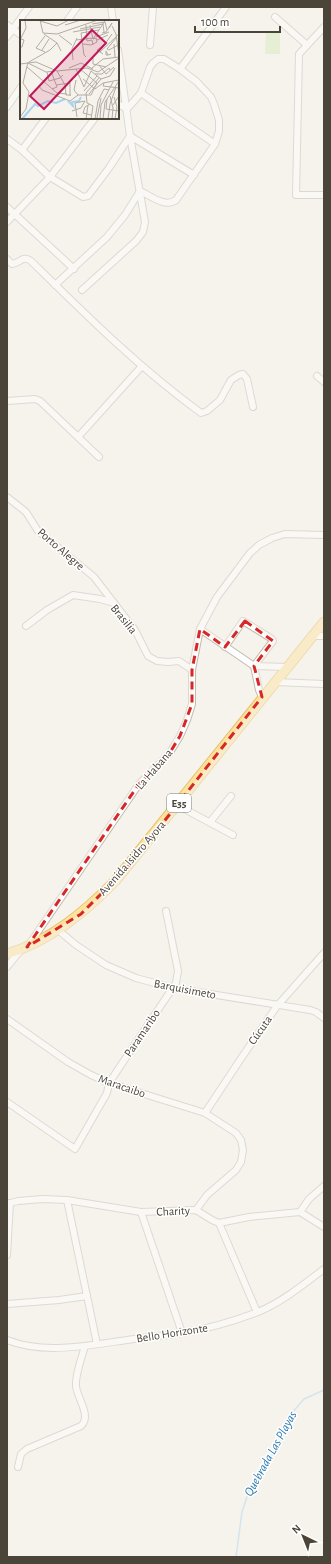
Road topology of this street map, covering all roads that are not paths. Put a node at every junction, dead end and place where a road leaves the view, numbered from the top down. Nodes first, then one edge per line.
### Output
1 (29, 7) edge
2 (77, 7) edge
3 (111, 7) edge
4 (153, 7) edge
5 (226, 7) edge
6 (275, 17) dead end
7 (68, 20) edge
8 (113, 20) edge
9 (7, 25) edge
10 (324, 28) edge
11 (13, 29) junction
12 (20, 34) edge
13 (7, 37) edge
14 (150, 45) dead end
15 (307, 45) junction
16 (119, 56) edge
17 (180, 69) junction
18 (123, 81) junction
19 (119, 87) edge
20 (20, 88) edge
21 (140, 93) junction
22 (119, 105) edge
23 (7, 107) edge
24 (126, 109) junction
25 (45, 119) edge
26 (94, 119) edge
27 (130, 136) junction
28 (7, 139) edge
29 (215, 144) junction
30 (22, 150) junction
31 (194, 176) junction
32 (50, 177) junction
33 (140, 191) junction
34 (324, 195) edge
35 (7, 207) edge
36 (14, 214) junction
37 (7, 222) edge
38 (7, 259) edge
39 (74, 269) junction
40 (55, 285) junction
41 (82, 290) dead end
42 (142, 366) junction
43 (317, 376) dead end
44 (324, 382) edge
45 (7, 401) edge
46 (253, 407) dead end
47 (78, 437) junction
48 (99, 457) dead end
49 (7, 497) edge
50 (324, 534) edge
51 (114, 603) junction
52 (324, 622) edge
53 (26, 626) dead end
54 (200, 629) junction
55 (313, 636) junction
56 (324, 636) edge
57 (225, 646) junction
58 (254, 666) junction
59 (288, 667) junction
60 (192, 670) junction
61 (275, 682) junction
62 (324, 684) edge
63 (262, 698) junction
64 (231, 796) dead end
65 (177, 805) junction
66 (210, 822) junction
67 (233, 835) dead end
68 (166, 910) dead end
69 (58, 930) junction
70 (23, 949) junction
71 (324, 953) edge
72 (7, 954) edge
73 (7, 967) edge
74 (173, 988) junction
75 (278, 1006) junction
76 (324, 1018) edge
77 (7, 1019) edge
78 (109, 1084) junction
79 (7, 1102) edge
80 (205, 1113) junction
81 (324, 1186) edge
82 (67, 1200) junction
83 (9, 1203) edge
84 (196, 1210) junction
85 (141, 1212) junction
86 (300, 1212) junction
87 (219, 1223) junction
88 (324, 1227) edge
89 (7, 1255) edge
90 (324, 1269) edge
91 (87, 1296) junction
92 (7, 1304) edge
93 (257, 1312) junction
94 (182, 1333) junction
95 (7, 1340) edge
96 (97, 1344) junction
97 (85, 1346) junction
98 (18, 1467) dead end

1 - 11 street
2 - 7 street
3 - 8 street
4 - 14 street
5 - 17 street
6 - 15 street
9 - 11 street
10 - 15 street
11 - 12 street
11 - 13 street
15 - 34 street
16 - 18 street
17 - 21 street
17 - 29 street
18 - 19 street
18 - 24 street
20 - 23 street
21 - 24 street
21 - 29 street
22 - 24 street
24 - 27 street
25 - 30 street
26 - 32 street
27 - 31 street
27 - 32 street
27 - 33 street
28 - 30 street
29 - 31 street
30 - 32 street
31 - 33 street
32 - 36 street
33 - 39 street
33 - 41 street
35 - 36 street
36 - 37 street
36 - 39 street
38 - 40 street
39 - 40 street
40 - 42 street
42 - 46 street
42 - 47 street
43 - 44 street
45 - 47 street
47 - 48 street
49 - 51 street, Porto Alegre
50 - 54 street, La Habana
51 - 53 street, Brasilia
51 - 60 street, Brasilia
52 - 55 main road, Avenida Isidro Ayora / E35
54 - 57 street
54 - 60 street, La Habana
55 - 56 street
55 - 59 main road, Avenida Isidro Ayora / E35
57 - 58 street
57 - 58 street
58 - 59 street
58 - 63 street
59 - 61 main road, Avenida Isidro Ayora / E35
60 - 70 street, La Habana
61 - 62 street
61 - 63 main road, Avenida Isidro Ayora / E35
63 - 65 main road, Avenida Isidro Ayora / E35
64 - 66 street
65 - 66 street
65 - 69 main road, Avenida Isidro Ayora / E35
66 - 67 street
68 - 74 street, Paramaribo
69 - 70 main road, Avenida Isidro Ayora / E35
69 - 74 street, Barquisimeto
70 - 72 main road, Avenida Isidro Ayora / E35
70 - 73 street, La Habana
71 - 75 street, Cúcuta
74 - 75 street, Barquisimeto
74 - 78 street, Paramaribo
75 - 76 street, Barquisimeto
75 - 80 street, Cúcuta
77 - 78 street, Maracaibo
78 - 79 street, Paramaribo
78 - 80 street, Maracaibo
80 - 84 street, Maracaibo
81 - 86 street
82 - 83 street, Charity
82 - 85 street, Charity
82 - 91 street
83 - 89 street
84 - 85 street, Charity
84 - 87 street, Charity
85 - 94 street
86 - 87 street
86 - 88 street
87 - 93 street
90 - 93 street, Bello Horizonte
91 - 92 street
91 - 96 street
93 - 94 street, Bello Horizonte
94 - 96 street, Bello Horizonte
95 - 97 street, Bello Horizonte
96 - 97 street, Bello Horizonte
97 - 98 street

